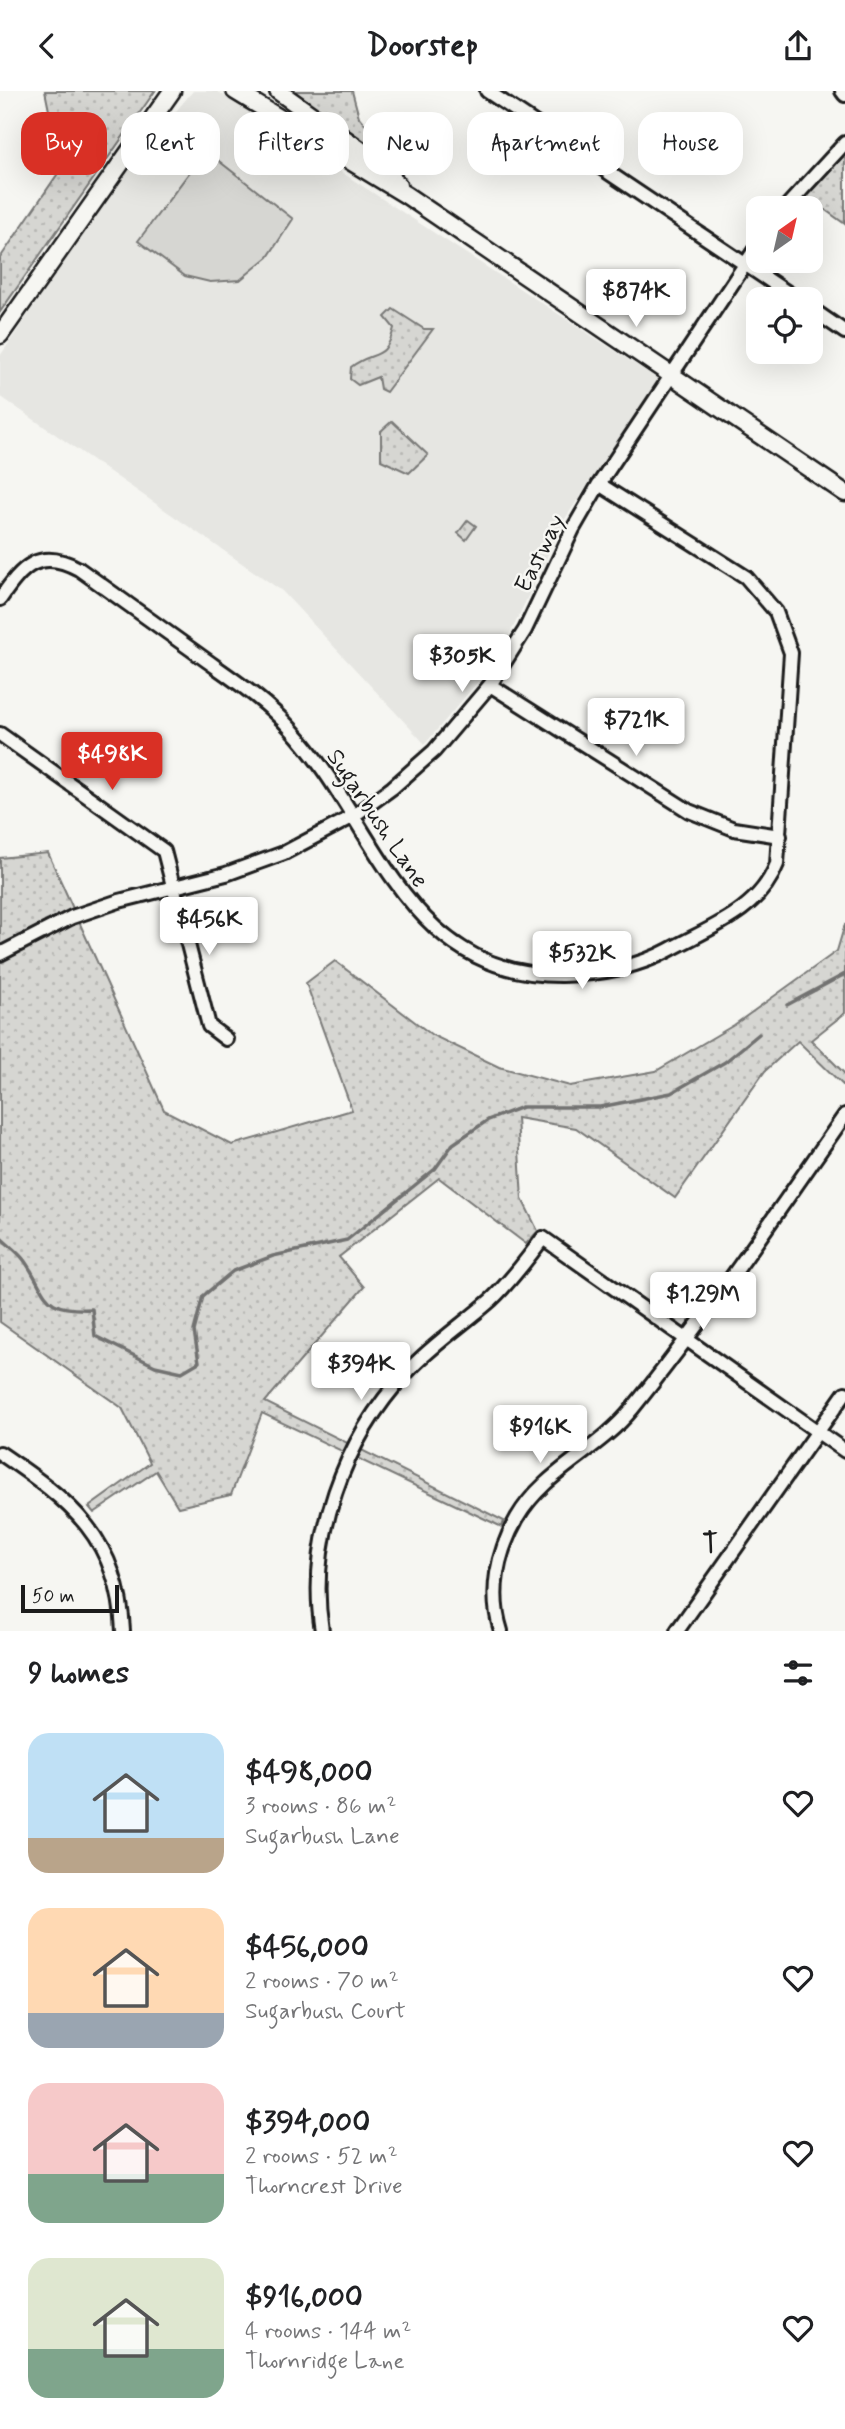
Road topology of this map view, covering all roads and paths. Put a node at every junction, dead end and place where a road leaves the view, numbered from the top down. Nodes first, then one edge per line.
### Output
1 (172, 91) edge
2 (234, 91) edge
3 (278, 91) edge
4 (487, 91) edge
5 (845, 143) edge
6 (406, 195) junction
7 (796, 196) edge
8 (746, 261) edge
9 (744, 264) junction
10 (779, 287) edge
11 (823, 318) edge
12 (845, 332) edge
13 (0, 335) edge
14 (671, 375) junction
15 (599, 484) junction
16 (845, 493) edge
17 (0, 599) edge
18 (490, 685) junction
19 (0, 734) edge
20 (352, 817) junction
21 (780, 836) junction
22 (175, 886) junction
23 (0, 954) edge
24 (226, 1038) dead end
25 (845, 1115) edge
26 (685, 1340) junction
27 (845, 1393) edge
28 (818, 1431) junction
29 (845, 1451) edge
30 (0, 1453) edge
31 (123, 1631) edge
32 (322, 1631) edge
33 (501, 1631) edge
34 (677, 1631) edge

1 - 13 street
2 - 6 street
3 - 6 street
4 - 9 street
5 - 7 street
6 - 14 street
8 - 9 street, Eastway
9 - 10 street
9 - 14 street, Eastway
11 - 12 street
14 - 15 street, Eastway
14 - 16 street
15 - 18 street, Eastway
15 - 21 street, Sugarbush Lane
17 - 20 street, Sugarbush Lane
18 - 20 street, Eastway
18 - 21 street
19 - 22 street
20 - 21 street, Sugarbush Lane
20 - 22 street, Eastway
22 - 23 street, Eastway
22 - 24 street
25 - 26 street
26 - 28 street
26 - 32 street
26 - 33 street
27 - 28 street
28 - 29 street
28 - 34 street
30 - 31 street

